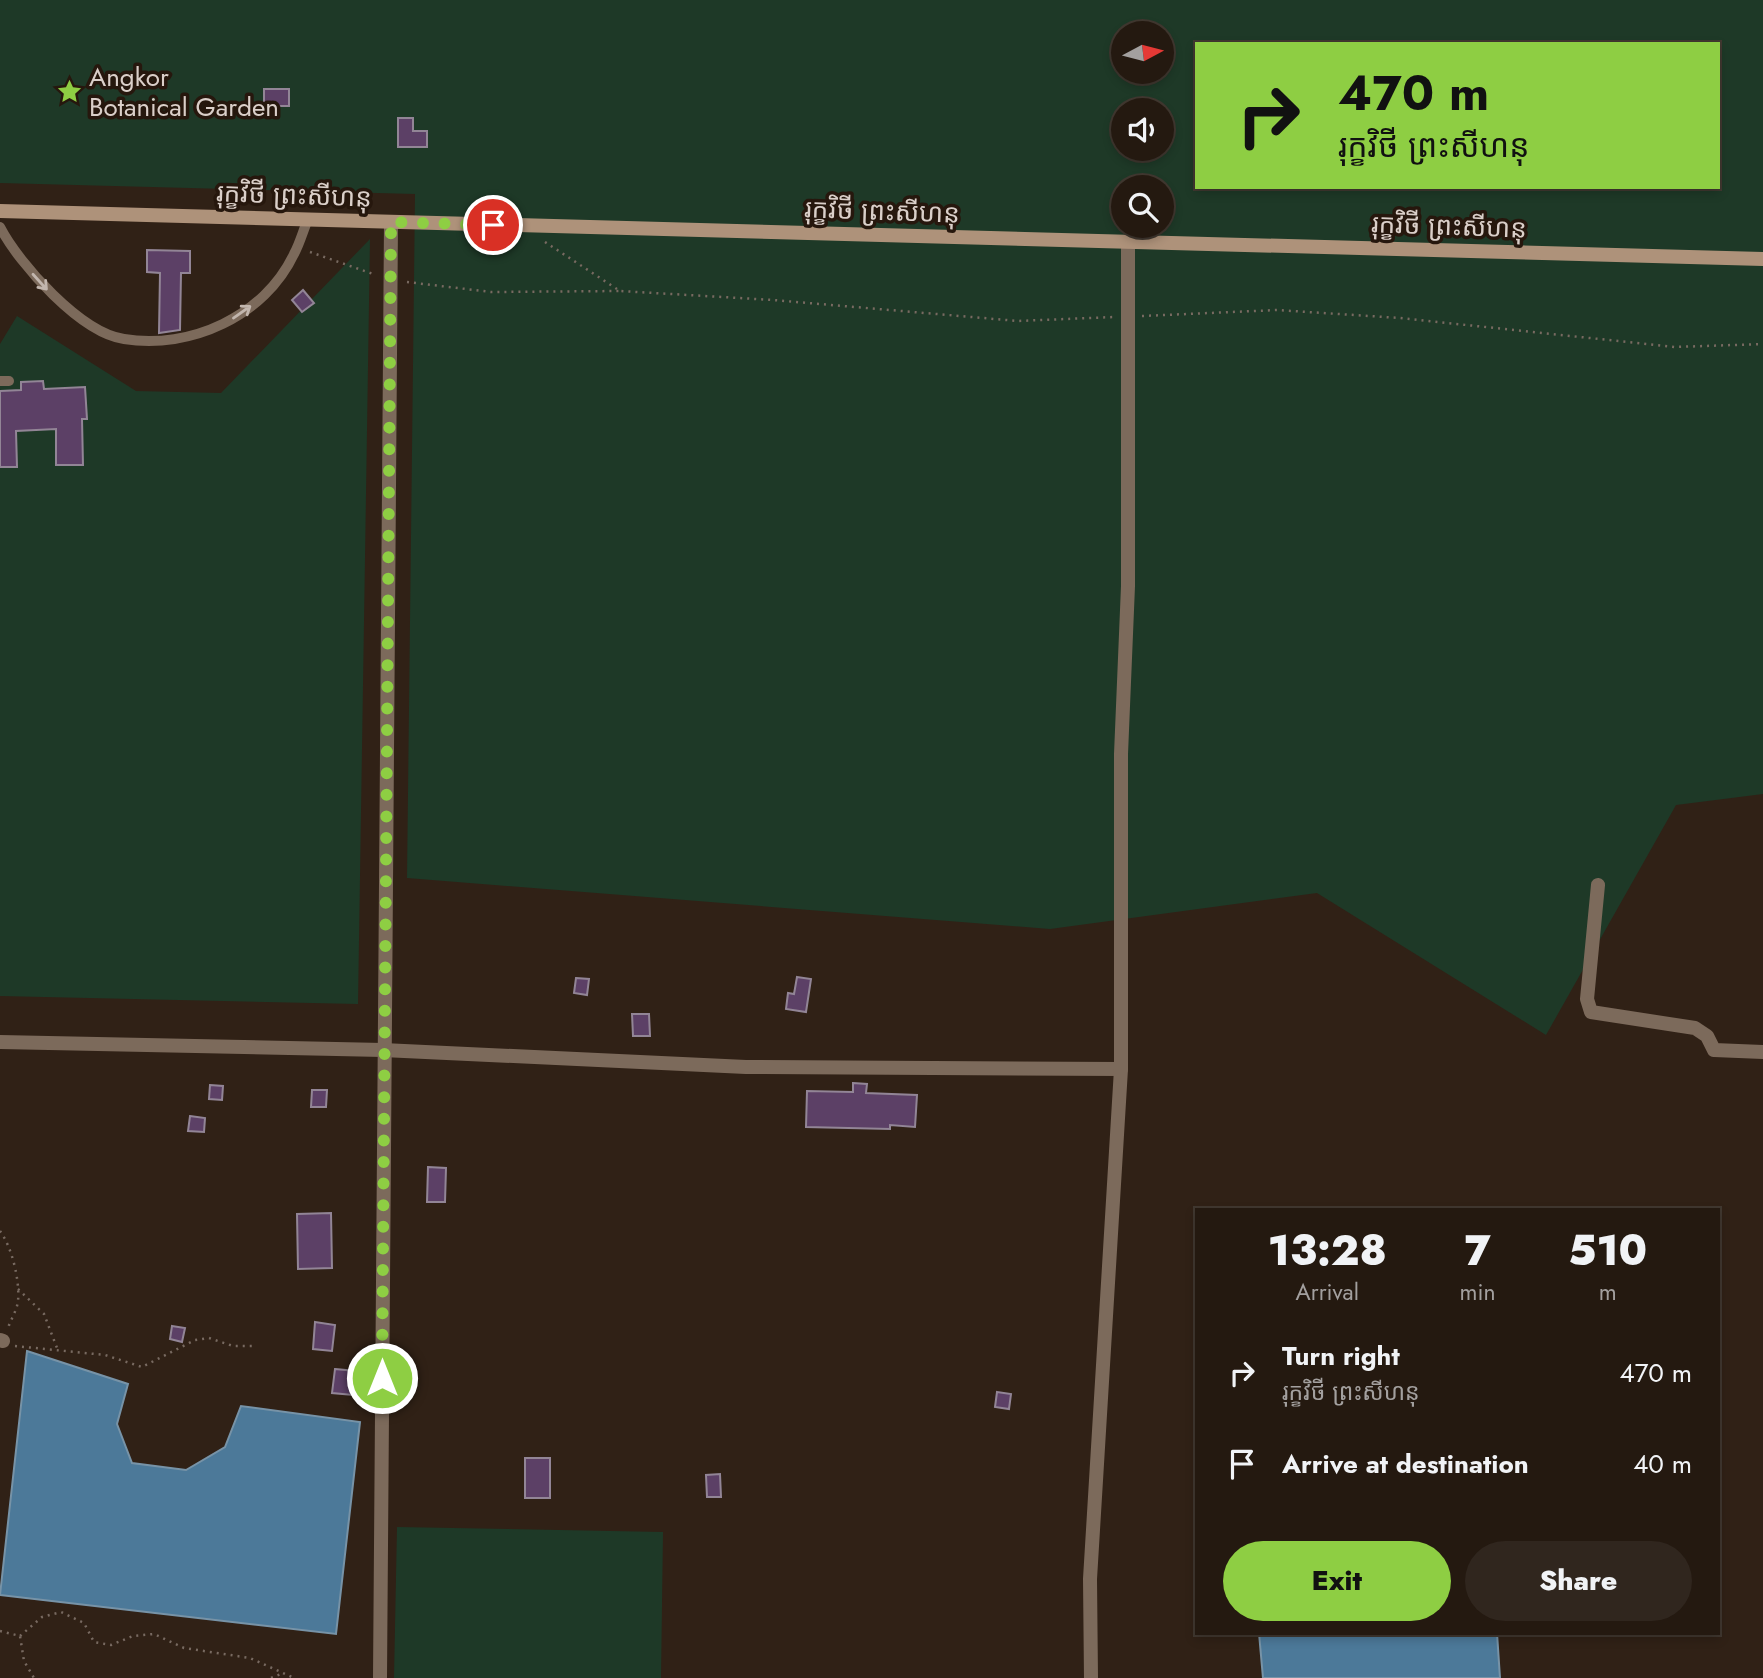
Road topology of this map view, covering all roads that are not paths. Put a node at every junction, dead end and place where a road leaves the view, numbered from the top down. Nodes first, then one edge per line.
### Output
1 (0, 211) edge
2 (308, 219) junction
3 (391, 222) junction
4 (0, 227) edge
5 (1128, 242) junction
6 (1763, 258) edge
7 (1598, 885) dead end
8 (0, 1042) edge
9 (383, 1050) junction
10 (1763, 1052) edge
11 (1121, 1069) junction
12 (380, 1678) edge
13 (1091, 1678) edge

1 - 2 street, រុក្ខវិថី ព្រះសីហនុ
2 - 3 street, រុក្ខវិថី ព្រះសីហនុ
4 -> 2 lane
3 - 5 street, រុក្ខវិថី ព្រះសីហនុ
3 - 9 street
5 - 6 street, រុក្ខវិថី ព្រះសីហនុ
5 - 11 street
7 - 10 street
8 - 9 street
9 - 11 street
9 - 12 street
11 - 13 street

